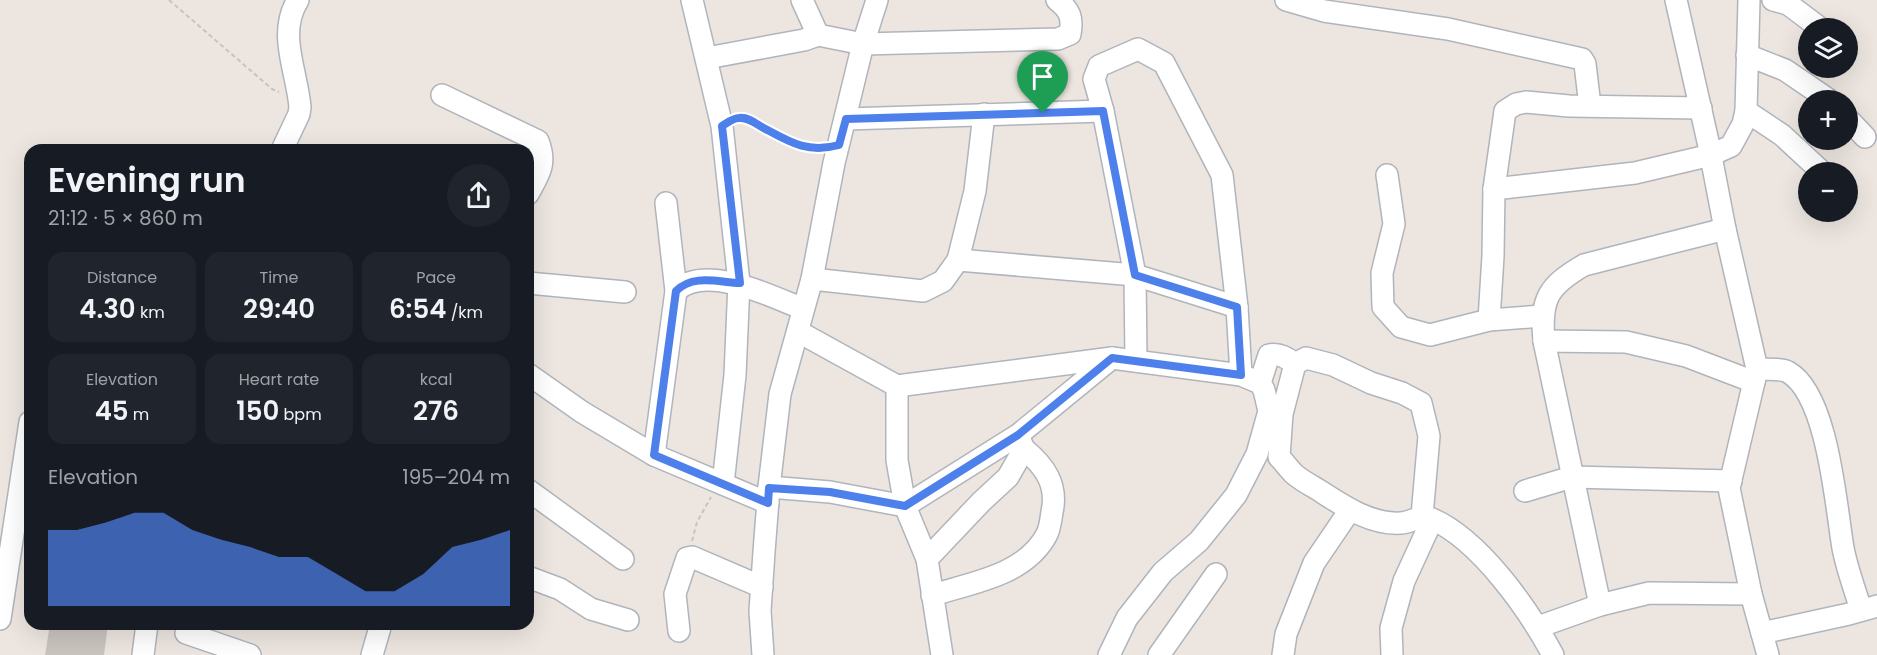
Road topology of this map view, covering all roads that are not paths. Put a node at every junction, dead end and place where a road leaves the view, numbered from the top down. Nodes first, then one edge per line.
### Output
1 (298, 0) edge
2 (692, 0) edge
3 (802, 0) edge
4 (877, 0) edge
5 (1057, 0) edge
6 (1286, 0) edge
7 (1676, 0) edge
8 (1749, 0) edge
9 (1773, 0) edge
10 (1807, 18) edge
11 (818, 35) junction
12 (864, 44) junction
13 (1747, 55) junction
14 (707, 58) junction
15 (1814, 90) edge
16 (442, 94) dead end
17 (1590, 106) junction
18 (1701, 108) junction
19 (1103, 111) junction
20 (1746, 111) junction
21 (984, 114) junction
22 (846, 119) junction
23 (1858, 130) edge
24 (1865, 137) dead end
25 (285, 144) edge
26 (1711, 155) junction
27 (1811, 162) edge
28 (1387, 175) dead end
29 (534, 184) edge
30 (1494, 189) junction
31 (666, 203) dead end
32 (1725, 229) junction
33 (958, 260) junction
34 (1135, 275) junction
35 (812, 279) junction
36 (740, 283) junction
37 (534, 284) edge
38 (676, 291) junction
39 (625, 292) dead end
40 (1237, 307) junction
41 (803, 309) junction
42 (1542, 316) junction
43 (1489, 320) junction
44 (798, 332) junction
45 (1544, 341) junction
46 (1112, 358) junction
47 (1136, 361) junction
48 (1295, 364) junction
49 (1755, 376) junction
50 (534, 378) edge
51 (1251, 379) junction
52 (897, 386) junction
53 (1021, 442) junction
54 (654, 455) junction
55 (24, 461) edge
56 (1572, 477) junction
57 (1731, 481) junction
58 (723, 484) junction
59 (1524, 491) dead end
60 (534, 494) edge
61 (768, 495) junction
62 (905, 506) junction
63 (1350, 510) junction
64 (1427, 518) junction
65 (623, 559) dead end
66 (927, 559) junction
67 (1216, 573) dead end
68 (534, 579) edge
69 (762, 587) junction
70 (1751, 594) junction
71 (932, 595) junction
72 (1600, 605) junction
73 (1869, 608) edge
74 (0, 619) edge
75 (628, 620) dead end
76 (1538, 627) junction
77 (146, 630) edge
78 (379, 630) edge
79 (679, 631) dead end
80 (186, 633) dead end
81 (1762, 633) junction
82 (142, 655) edge
83 (250, 655) edge
84 (372, 655) edge
85 (763, 655) edge
86 (942, 655) edge
87 (1109, 655) edge
88 (1159, 655) edge
89 (1283, 655) edge
90 (1392, 655) edge
91 (1553, 655) edge
92 (1768, 655) edge

1 - 25 street
2 - 14 street
3 - 11 street
4 - 12 street
5 - 12 street
6 - 17 street
7 - 18 street
8 - 13 street
9 - 10 street
11 - 12 street
11 - 14 street
12 - 22 street
13 - 15 street
13 - 20 street
14 - 36 street
16 - 29 street
17 - 18 street
17 - 30 street
18 - 26 street
19 - 21 street
19 - 34 street
19 - 40 street
20 - 26 street
20 - 27 street
21 - 22 street
21 - 33 street
22 - 35 street
23 - 24 street
26 - 30 street
26 - 32 street
28 - 43 street
30 - 43 street
31 - 38 street
32 - 42 street
32 - 49 street
33 - 34 street
33 - 35 street
34 - 40 street
34 - 47 street
35 - 41 street
36 - 38 street
36 - 41 street
36 - 58 street
37 - 39 street
38 - 54 street
40 - 51 street
41 - 44 street
42 - 43 street
42 - 45 street
44 - 52 street
44 - 61 street
45 - 49 street
45 - 56 street
46 - 47 street
46 - 52 street
46 - 53 street
47 - 51 street
48 - 51 street
48 - 63 street
48 - 64 street
49 - 57 street
49 - 73 street
50 - 54 street
51 - 87 street
52 - 62 street
53 - 62 street
53 - 66 street
53 - 71 street
54 - 58 street
55 - 74 street
56 - 57 street
56 - 59 street
56 - 72 street
57 - 70 street
58 - 61 street
60 - 65 street
61 - 62 street
61 - 69 street
62 - 66 street
63 - 64 street
63 - 89 street
64 - 76 street
64 - 90 street
66 - 71 street
67 - 88 street
68 - 75 street
69 - 79 street
69 - 85 street
70 - 72 street
70 - 81 street
71 - 86 street
72 - 76 street
73 - 81 street
76 - 91 street
77 - 82 street
78 - 84 street
80 - 83 street
81 - 92 street

